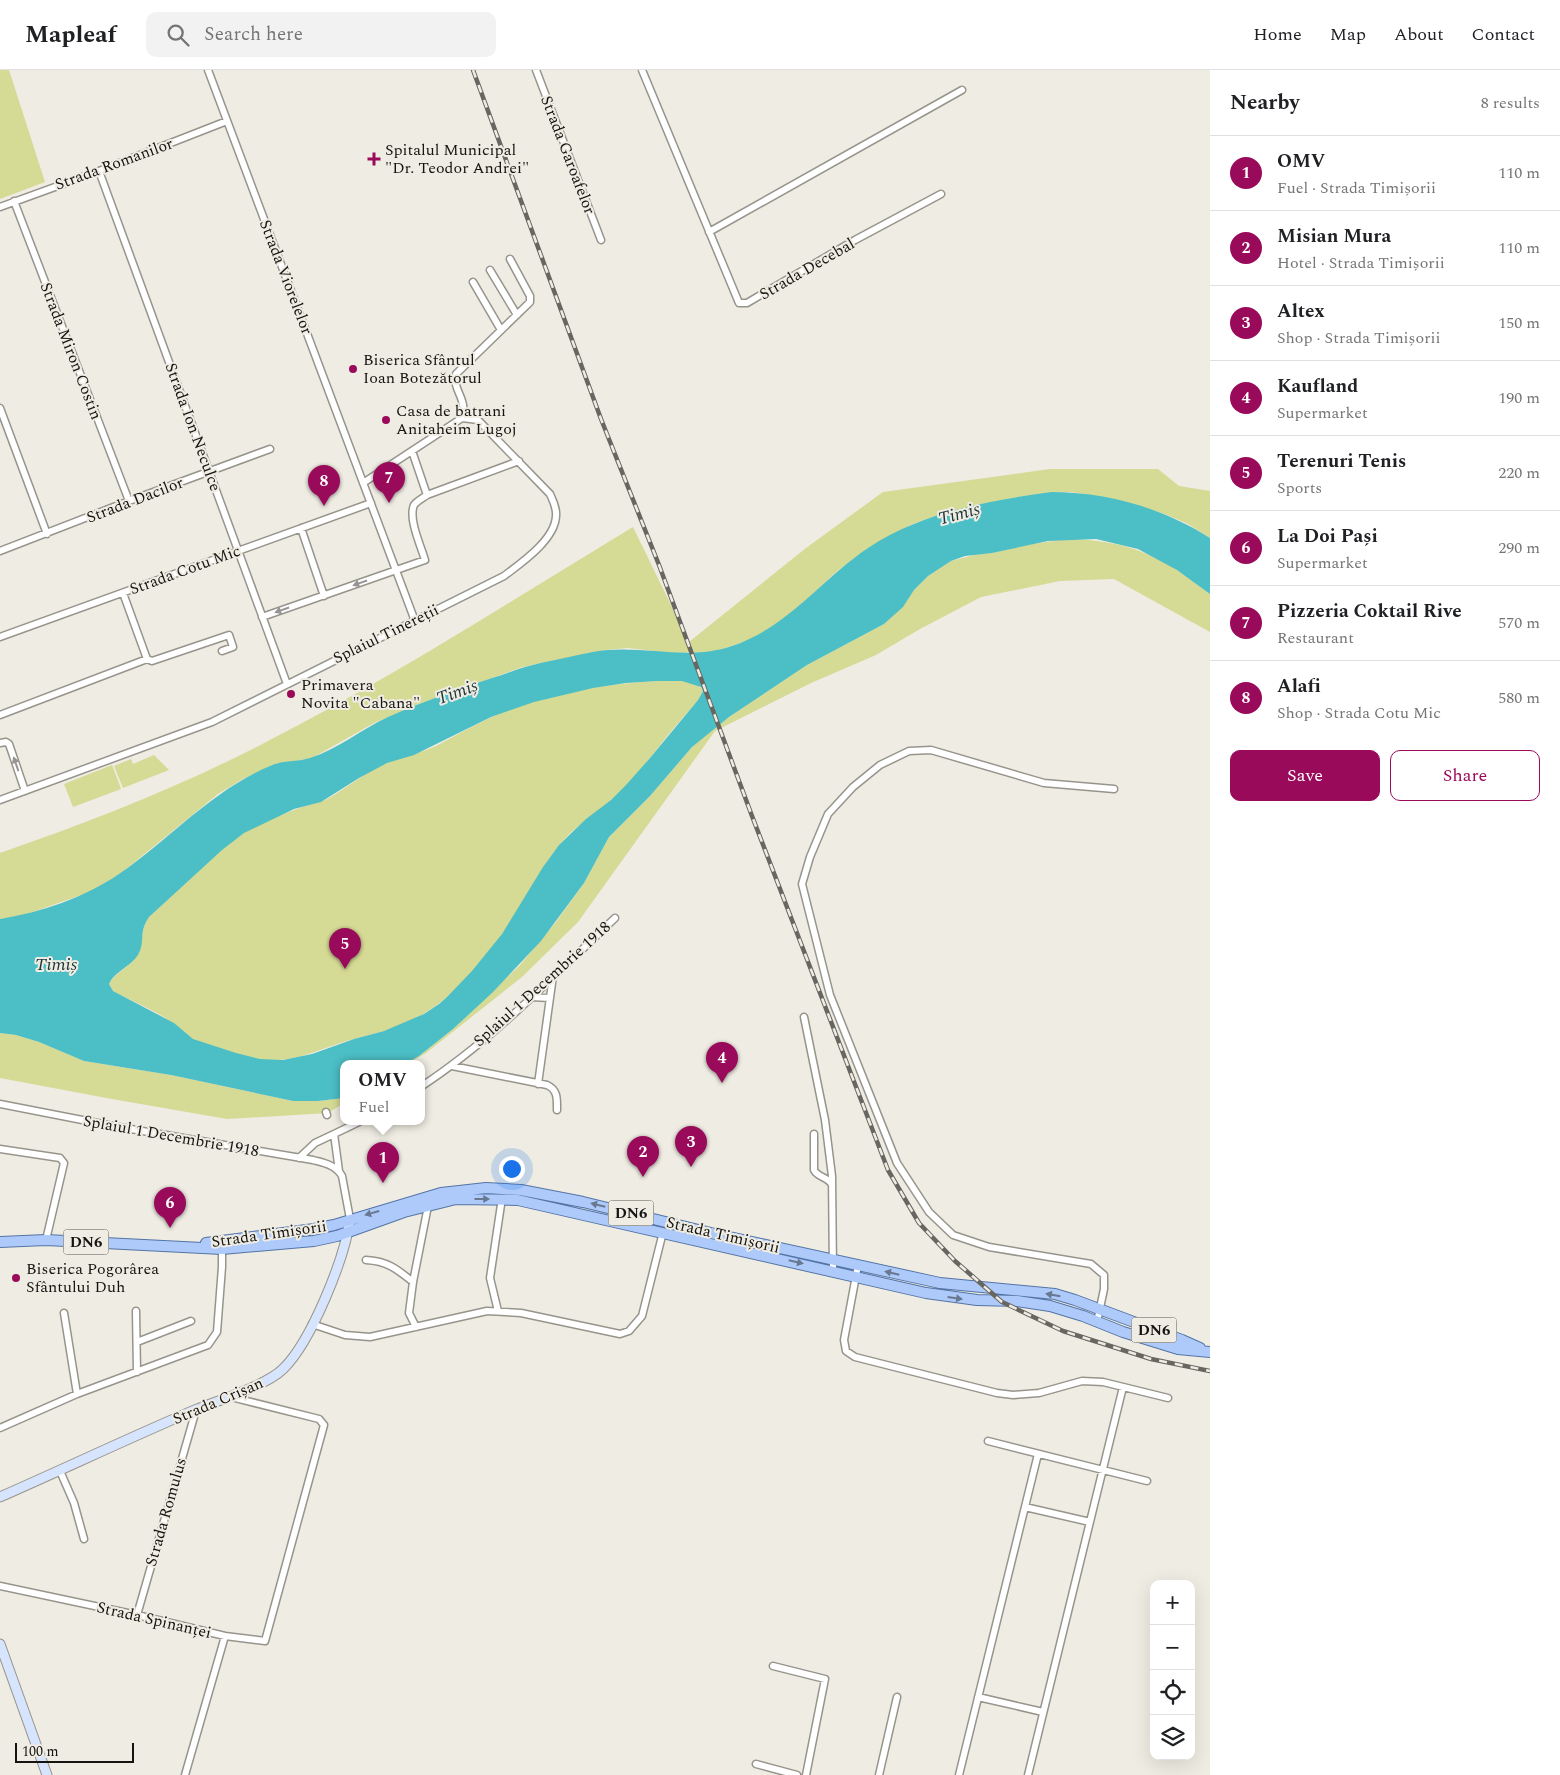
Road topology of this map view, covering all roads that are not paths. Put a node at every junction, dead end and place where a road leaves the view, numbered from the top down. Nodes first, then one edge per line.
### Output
1 (208, 70) edge
2 (536, 70) edge
3 (642, 70) edge
4 (962, 90) dead end
5 (227, 121) junction
6 (99, 171) junction
7 (942, 194) dead end
8 (14, 201) junction
9 (0, 207) edge
10 (709, 232) junction
11 (601, 240) dead end
12 (510, 260) dead end
13 (490, 270) dead end
14 (473, 282) dead end
15 (517, 315) junction
16 (501, 330) junction
17 (0, 408) edge
18 (462, 418) junction
19 (270, 449) dead end
20 (412, 452) junction
21 (519, 461) junction
22 (210, 471) junction
23 (363, 483) junction
24 (427, 495) junction
25 (129, 501) junction
26 (371, 503) junction
27 (301, 528) junction
28 (47, 534) junction
29 (0, 551) edge
30 (238, 551) junction
31 (396, 570) junction
32 (123, 593) junction
33 (324, 596) junction
34 (262, 617) junction
35 (415, 620) junction
36 (0, 637) edge
37 (222, 651) dead end
38 (147, 660) junction
39 (287, 684) junction
40 (0, 715) edge
41 (1, 742) edge
42 (1114, 789) dead end
43 (26, 791) junction
44 (0, 800) edge
45 (615, 918) dead end
46 (553, 976) junction
47 (531, 997) junction
48 (550, 998) junction
49 (804, 1017) dead end
50 (452, 1066) junction
51 (425, 1084) edge
52 (538, 1084) junction
53 (0, 1104) edge
54 (557, 1110) dead end
55 (353, 1125) edge
56 (334, 1134) junction
57 (814, 1134) dead end
58 (0, 1149) edge
59 (299, 1158) junction
60 (339, 1171) junction
61 (832, 1187) junction
62 (502, 1198) junction
63 (428, 1206) junction
64 (350, 1219) junction
65 (663, 1232) junction
66 (348, 1234) junction
67 (46, 1240) junction
68 (0, 1242) edge
69 (173, 1246) junction
70 (222, 1249) junction
71 (833, 1259) junction
72 (366, 1260) dead end
73 (858, 1265) junction
74 (833, 1272) junction
75 (856, 1277) junction
76 (413, 1282) junction
77 (1100, 1309) junction
78 (136, 1311) dead end
79 (498, 1311) junction
80 (64, 1313) dead end
81 (191, 1321) dead end
82 (1096, 1322) junction
83 (312, 1324) junction
84 (416, 1327) junction
85 (136, 1342) junction
86 (1209, 1352) edge
87 (137, 1372) junction
88 (1123, 1387) junction
89 (76, 1394) junction
90 (228, 1396) junction
91 (1168, 1398) dead end
92 (196, 1410) junction
93 (0, 1428) edge
94 (988, 1441) dead end
95 (1038, 1454) junction
96 (1102, 1470) junction
97 (60, 1471) junction
98 (1147, 1482) dead end
99 (0, 1497) edge
100 (1024, 1507) junction
101 (1090, 1522) junction
102 (84, 1539) dead end
103 (0, 1586) edge
104 (137, 1615) junction
105 (225, 1636) junction
106 (0, 1644) edge
107 (773, 1666) dead end
108 (897, 1697) dead end
109 (978, 1697) junction
110 (1043, 1712) junction
111 (756, 1764) dead end
112 (47, 1775) edge
113 (186, 1775) edge
114 (797, 1775) edge
115 (806, 1775) edge
116 (879, 1775) edge
117 (959, 1775) edge
118 (1028, 1775) edge

1 - 5 street, Strada Viorelelor
2 - 11 street, Strada Garoafelor
3 - 10 street, Strada Decebal
4 - 10 street
5 - 6 street, Strada Romanilor
5 - 23 street, Strada Viorelelor
6 - 8 street, Strada Romanilor
6 - 22 street, Strada Ion Neculce
7 - 10 street, Strada Decebal
8 - 9 street, Strada Romanilor
8 - 25 street, Strada Miron Costin
12 - 15 street
13 - 15 street
14 - 16 street
15 - 16 street
16 - 18 street
17 - 28 street
18 - 20 street
18 - 21 street
19 - 22 street, Strada Dacilor
20 - 23 street
20 - 24 street
21 - 24 street
21 - 35 street, Splaiul Tinereții
22 - 25 street, Strada Dacilor
22 - 30 street, Strada Ion Neculce
23 - 26 street, Strada Viorelelor
24 - 31 street
25 - 28 street, Strada Dacilor
26 - 27 street, Strada Cotu Mic
26 - 31 street, Strada Viorelelor
27 - 30 street, Strada Cotu Mic
27 - 33 street
28 - 29 street, Strada Dacilor
30 - 32 street, Strada Cotu Mic
30 - 34 street, Strada Ion Neculce
31 -> 33 street
31 - 35 street, Strada Viorelelor
32 - 36 street, Strada Cotu Mic
32 - 38 street
33 -> 34 street
34 - 39 street, Strada Ion Neculce
35 - 39 street, Splaiul Tinereții
37 - 38 street
38 - 40 street
39 - 43 street, Splaiul Tinereții
43 -> 41 street
42 - 77 street
43 - 44 street, Splaiul Tinereții
45 - 46 street, Splaiul 1 Decembrie 1918
46 - 47 street, Splaiul 1 Decembrie 1918
46 - 48 street
47 - 48 street
47 - 50 street, Splaiul 1 Decembrie 1918
48 - 52 street
49 - 61 street
50 - 51 street, Splaiul 1 Decembrie 1918
50 - 52 street
52 - 54 street
53 - 59 street, Splaiul 1 Decembrie 1918
55 - 56 street
56 - 59 street
56 - 60 street
57 - 61 street
58 - 67 street
59 - 60 street, Splaiul 1 Decembrie 1918
60 - 64 street
61 - 71 street
63 -> 62 main road, Strada Timișorii / DN6
62 - 65 main road, Strada Timișorii / DN6
62 - 79 street
63 - 66 main road, Strada Timișorii / DN6
63 - 76 street
64 - 66 street, Strada Crișan
64 - 69 main road, Strada Timișorii / DN6
71 -> 64 main road, Strada Timișorii / DN6
65 -> 74 main road, Strada Timișorii / DN6
65 - 79 street
66 - 70 main road, Strada Timișorii / DN6
66 - 83 street, Strada Crișan
67 - 68 main road, Strada Timișorii / DN6
67 - 69 main road, Strada Timișorii / DN6
69 - 70 main road, Strada Timișorii / DN6
70 - 87 street
71 - 73 main road, Strada Timișorii / DN6
71 - 74 street
72 - 76 street
73 - 75 street
77 -> 73 main road, Strada Timișorii / DN6
74 - 75 main road, Strada Timișorii / DN6
75 -> 82 main road, Strada Timișorii / DN6
75 - 88 street
76 - 84 street
77 - 82 street
77 - 86 main road, Strada Timișorii / DN6
78 - 85 street
79 - 84 street
80 - 89 street
81 - 85 street
82 - 86 main road, Strada Timișorii / DN6
83 - 84 street
83 - 90 street, Strada Crișan
85 - 87 street
87 - 89 street
88 - 91 street
88 - 96 street
89 - 93 street
90 - 92 street, Strada Crișan
90 - 105 street
92 - 97 street, Strada Crișan
92 - 104 street, Strada Romulus
94 - 95 street
95 - 96 street
95 - 100 street
96 - 98 street
96 - 101 street
97 - 99 street, Strada Crișan
97 - 102 street
100 - 101 street
100 - 109 street
101 - 110 street
103 - 104 street, Strada Spinanței
104 - 105 street, Strada Spinanței
105 - 113 street, Strada Spinanței
106 - 112 street
107 - 115 street
108 - 116 street
109 - 110 street
109 - 117 street
110 - 118 street
111 - 114 street

